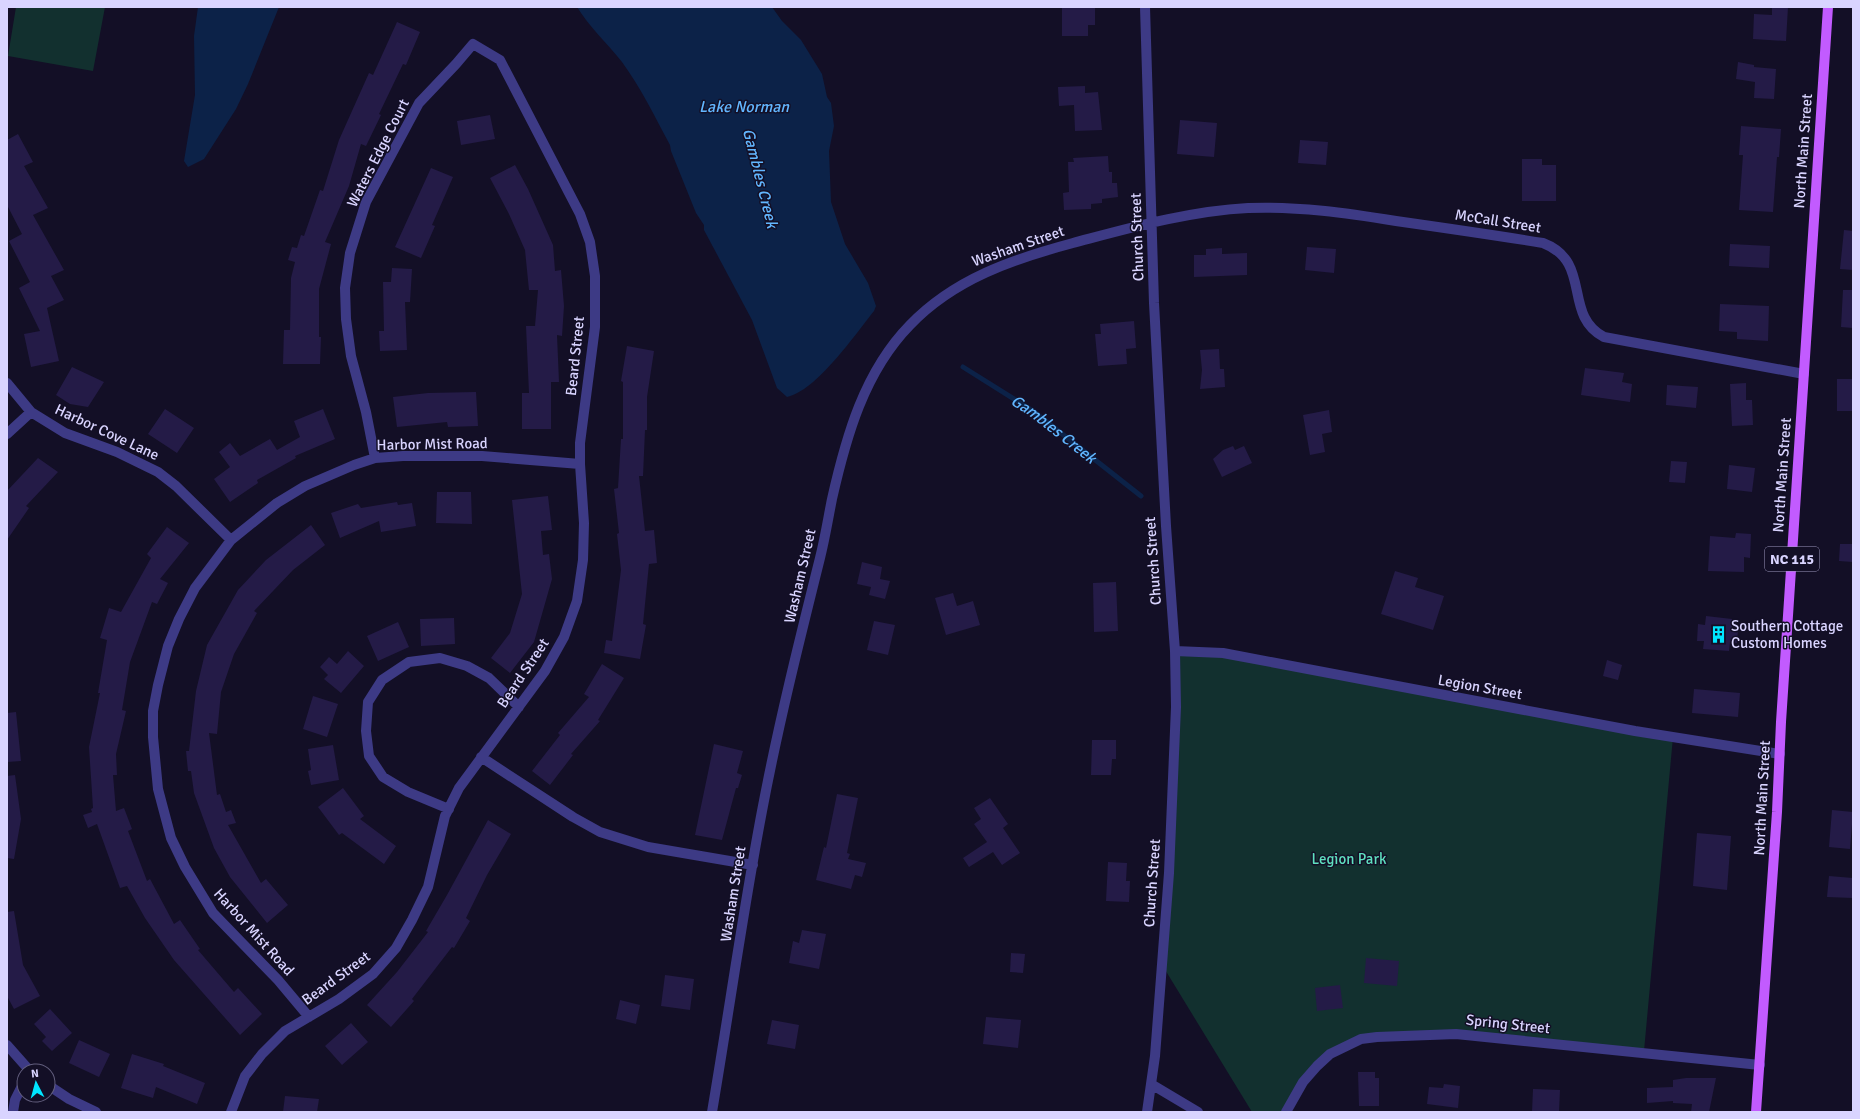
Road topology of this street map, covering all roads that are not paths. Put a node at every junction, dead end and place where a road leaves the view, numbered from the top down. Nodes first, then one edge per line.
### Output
1 (1145, 7) edge
2 (1828, 7) edge
3 (473, 44) joint
4 (1152, 223) junction
5 (1804, 374) junction
6 (7, 383) edge
7 (31, 412) junction
8 (7, 434) edge
9 (375, 458) junction
10 (580, 464) junction
11 (231, 540) junction
12 (1175, 651) junction
13 (519, 707) junction
14 (1780, 754) junction
15 (481, 757) junction
16 (449, 809) junction
17 (753, 865) junction
18 (309, 1017) junction
19 (7, 1045) edge
20 (23, 1063) edge
21 (1760, 1065) junction
22 (1151, 1084) junction
23 (56, 1091) edge
24 (16, 1100) edge
25 (13, 1112) edge
26 (96, 1112) edge
27 (232, 1112) edge
28 (712, 1112) edge
29 (1147, 1112) edge
30 (1198, 1112) edge
31 (1286, 1112) edge
32 (1756, 1112) edge

1 - 4 street, Church Street
2 - 5 main road, North Main Street / NC 115
3 - 9 street, Waters Edge Court
3 - 10 street, Beard Street
4 - 5 street, McCall Street
4 - 12 street, Church Street
4 - 17 street, Washam Street
5 - 14 main road, North Main Street / NC 115
6 - 7 street, Harbor Cove Lane
7 - 8 street
7 - 11 street, Harbor Cove Lane
9 - 10 street, Harbor Mist Road
9 - 11 street, Harbor Mist Road
10 - 13 street, Beard Street
11 - 18 street, Harbor Mist Road
12 - 14 street, Legion Street
12 - 22 street, Church Street
13 - 15 street, Beard Street
13 - 16 street
14 - 21 main road, North Main Street / NC 115
15 - 16 street, Beard Street
15 - 17 street
16 - 18 street, Beard Street
17 - 28 street, Washam Street
18 - 27 street, Beard Street
19 - 20 street
21 - 31 street, Spring Street
21 - 32 main road, North Main Street / NC 115
22 - 29 street, Church Street
22 - 30 street
23 - 26 street
24 - 25 street

